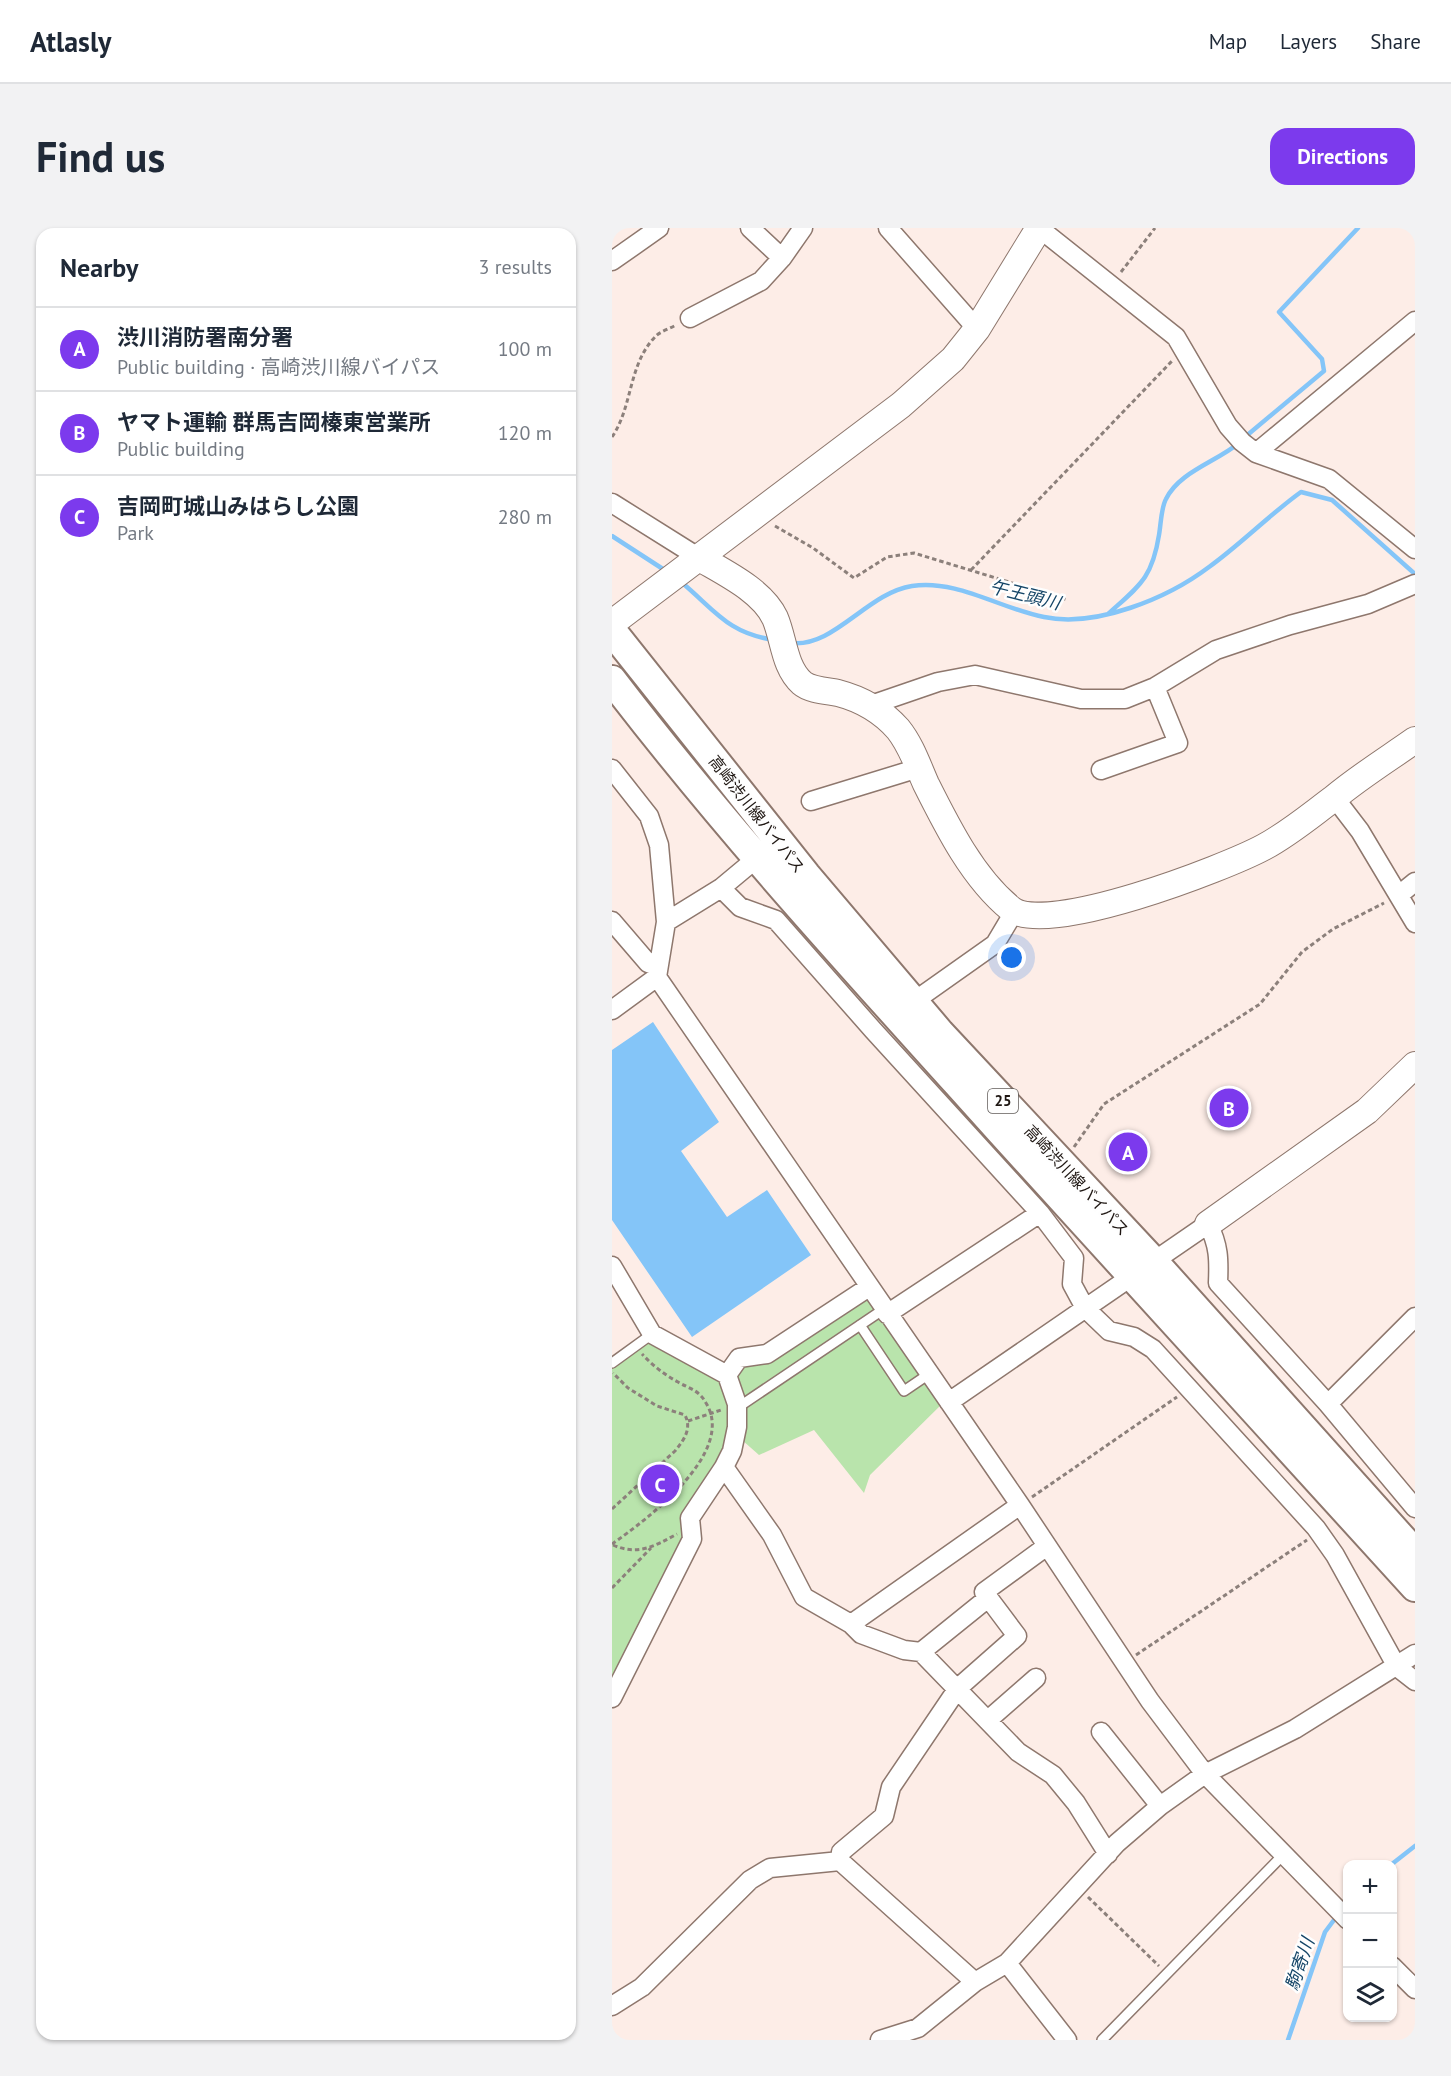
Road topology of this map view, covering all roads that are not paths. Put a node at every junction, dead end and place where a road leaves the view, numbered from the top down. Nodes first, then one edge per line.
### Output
1 (659, 228) edge
2 (750, 228) edge
3 (803, 228) edge
4 (888, 228) edge
5 (1039, 228) edge
6 (782, 258) junction
7 (612, 261) edge
8 (690, 318) road end
9 (1415, 321) edge
10 (977, 329) junction
11 (1256, 453) junction
12 (612, 503) edge
13 (1411, 539) edge
14 (698, 557) junction
15 (1415, 584) edge
16 (612, 623) edge
17 (612, 631) edge
18 (612, 680) edge
19 (1155, 687) junction
20 (872, 705) junction
21 (1415, 740) edge
22 (919, 768) junction
23 (612, 770) edge
24 (1101, 770) dead end
25 (1334, 797) junction
26 (811, 801) dead end
27 (757, 858) junction
28 (1415, 882) edge
29 (722, 888) junction
30 (1399, 895) junction
31 (1014, 912) junction
32 (612, 921) edge
33 (666, 922) junction
34 (1415, 923) edge
35 (657, 972) junction
36 (913, 1002) junction
37 (612, 1010) edge
38 (1415, 1065) edge
39 (1040, 1213) junction
40 (1208, 1224) junction
41 (612, 1266) edge
42 (1143, 1270) junction
43 (869, 1287) junction
44 (1085, 1308) junction
45 (886, 1311) junction
46 (860, 1326) junction
47 (1412, 1326) edge
48 (652, 1334) junction
49 (612, 1363) edge
50 (929, 1374) junction
51 (727, 1375) junction
52 (949, 1402) junction
53 (1328, 1404) junction
54 (737, 1406) junction
55 (724, 1467) junction
56 (1020, 1505) junction
57 (1415, 1508) edge
58 (1047, 1546) junction
59 (1415, 1553) edge
60 (1415, 1587) edge
61 (988, 1598) junction
62 (851, 1624) junction
63 (921, 1652) junction
64 (1415, 1654) edge
65 (1397, 1667) junction
66 (1036, 1678) dead end
67 (1415, 1681) edge
68 (958, 1688) junction
69 (612, 1698) edge
70 (988, 1720) junction
71 (1101, 1732) dead end
72 (1205, 1774) junction
73 (1160, 1806) junction
74 (1108, 1854) junction
75 (1284, 1854) junction
76 (840, 1861) junction
77 (1343, 1916) edge
78 (1007, 1963) junction
79 (1394, 1968) edge
80 (975, 1982) junction
81 (1415, 1989) edge
82 (612, 2006) edge
83 (880, 2040) edge
84 (1067, 2040) edge
85 (1102, 2040) edge

1 - 7 street
2 - 6 street
3 - 6 street
4 - 10 street
5 - 10 street
5 - 11 street
6 - 8 street
9 - 11 street
10 - 14 street
11 - 13 street
12 - 14 street
14 - 16 street
14 - 20 street
15 - 19 street
17 - 36 main road, 高崎渋川線バイパス / 25
18 - 27 main road, 高崎渋川線バイパス / 25
19 - 20 street
19 - 24 street
20 - 22 street
21 - 25 street
22 - 26 street
22 - 31 street
23 - 33 street
25 - 30 street
25 - 31 street
27 - 29 street
27 - 42 main road, 高崎渋川線バイパス / 25
28 - 30 street
29 - 33 street
29 - 39 street
30 - 34 street
31 - 36 street
32 - 35 street
33 - 35 street
35 - 37 street
35 - 43 street
36 - 42 main road, 高崎渋川線バイパス / 25
38 - 40 street
39 - 44 street
39 - 45 street
40 - 42 street
40 - 53 street
41 - 48 street
42 - 44 street
42 - 59 main road, 高崎渋川線バイパス / 25
42 - 60 main road, 高崎渋川線バイパス / 25
43 - 45 street
43 - 51 street
44 - 52 street
44 - 65 street
45 - 46 lane
45 - 50 street
46 - 50 lane
46 - 54 lane
47 - 53 street
48 - 49 lane
48 - 51 street
50 - 52 street
51 - 54 street
52 - 56 street
53 - 57 street
54 - 55 street
55 - 62 street
55 - 69 street
56 - 58 street
56 - 62 street
58 - 61 street
58 - 72 street
61 - 63 street
61 - 68 street
62 - 63 street
63 - 68 street
64 - 65 street
65 - 67 street
65 - 72 street
66 - 70 street
68 - 70 street
68 - 76 street
70 - 74 street
71 - 73 street
72 - 73 street
72 - 75 street
73 - 74 street
74 - 78 street
75 - 77 street
75 - 85 lane
76 - 80 street
76 - 82 street
78 - 80 street
78 - 84 street
79 - 81 street
80 - 83 street

